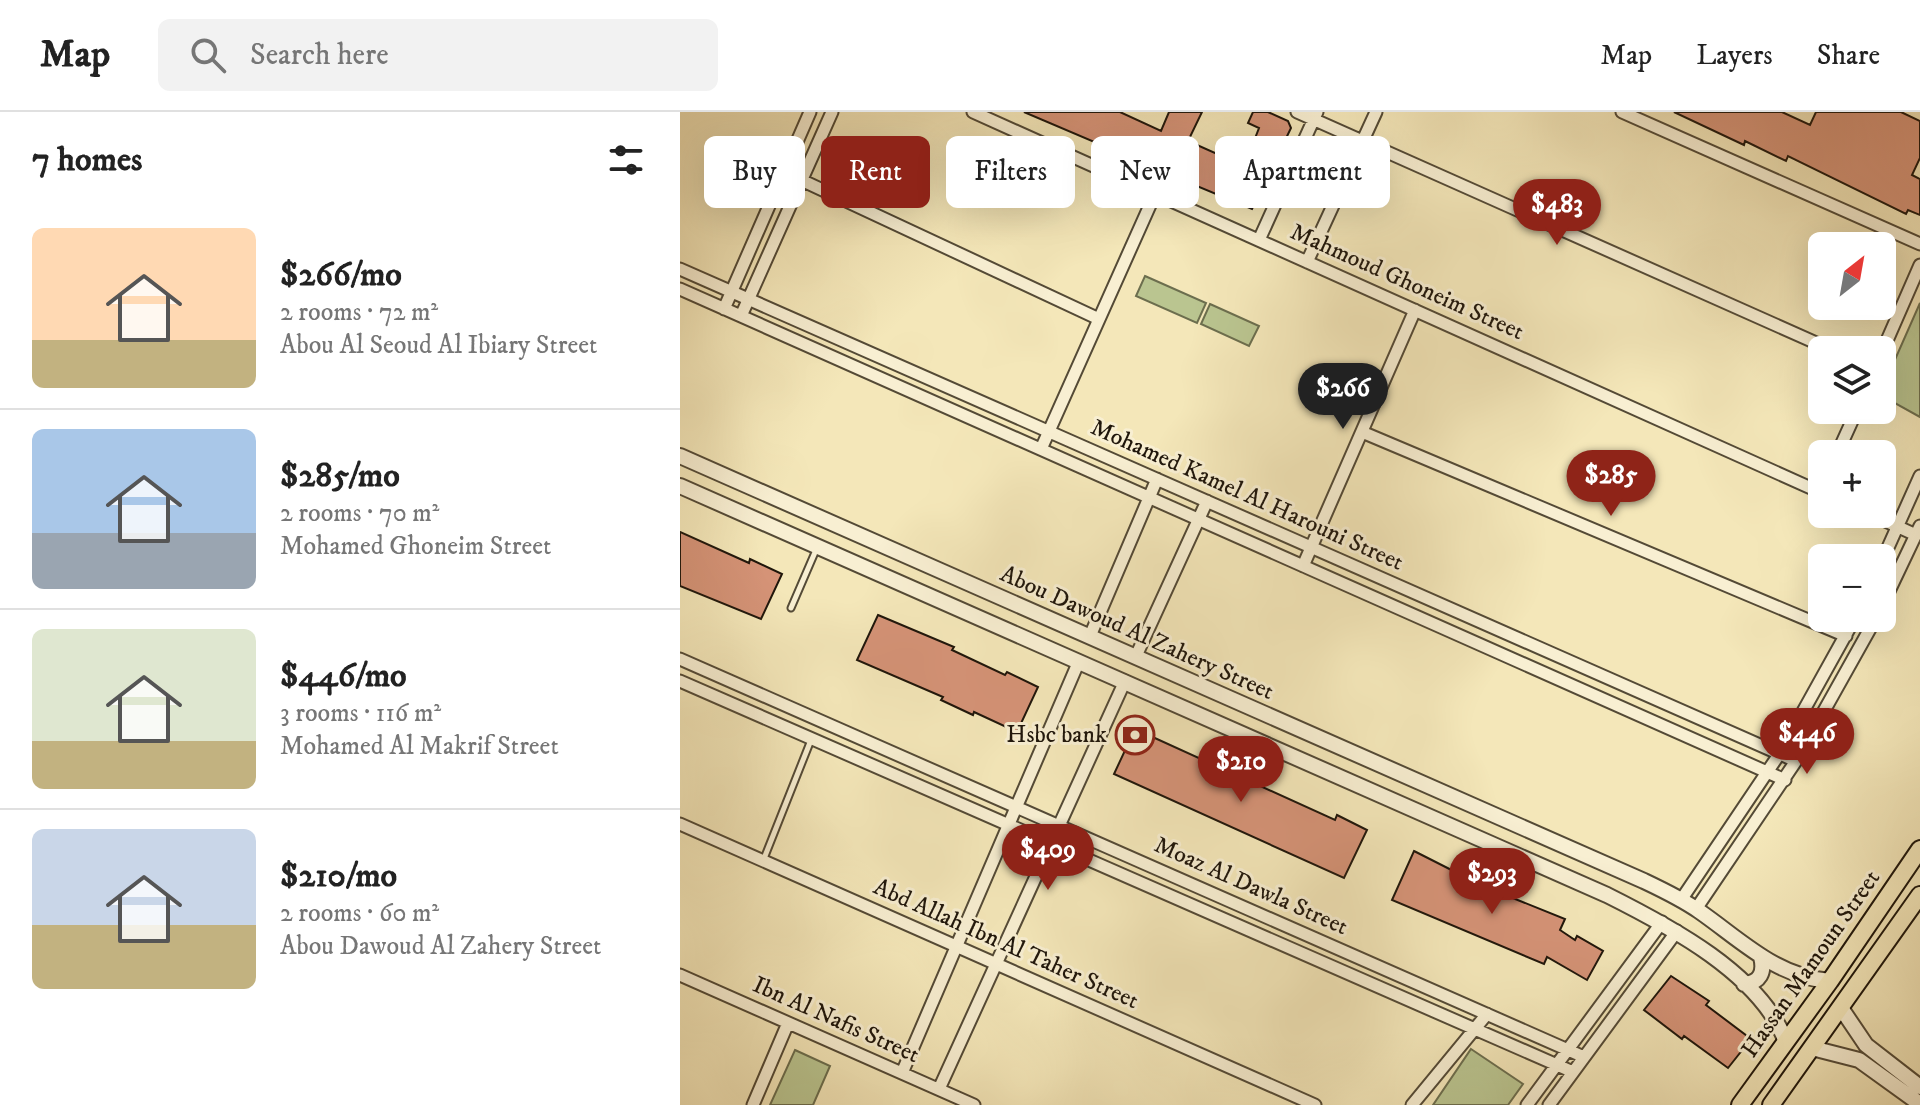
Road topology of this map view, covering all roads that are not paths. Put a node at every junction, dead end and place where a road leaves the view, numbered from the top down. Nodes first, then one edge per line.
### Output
1 (810, 112) edge
2 (832, 112) edge
3 (973, 112) edge
4 (1297, 112) edge
5 (1376, 112) edge
6 (1622, 112) edge
7 (1315, 116) edge
8 (800, 136) edge
9 (1353, 136) edge
10 (1364, 136) edge
11 (1390, 153) edge
12 (1091, 165) edge
13 (805, 173) edge
14 (805, 181) edge
15 (768, 208) edge
16 (789, 208) edge
17 (1149, 208) edge
18 (1187, 208) edge
19 (1332, 208) edge
20 (1259, 240) junction
21 (1920, 244) edge
22 (1307, 262) junction
23 (1920, 265) edge
24 (680, 269) edge
25 (680, 289) edge
26 (732, 292) junction
27 (748, 299) junction
28 (724, 309) junction
29 (1415, 310) junction
30 (741, 316) junction
31 (1099, 319) junction
32 (1889, 336) edge
33 (1808, 339) edge
34 (1049, 431) junction
35 (1362, 432) junction
36 (1041, 449) junction
37 (680, 456) edge
38 (706, 468) junction
39 (1920, 476) edge
40 (1157, 479) junction
41 (735, 480) junction
42 (1808, 485) edge
43 (680, 486) edge
44 (695, 492) junction
45 (1149, 498) junction
46 (1207, 501) junction
47 (726, 505) junction
48 (1198, 519) junction
49 (1898, 527) junction
50 (1918, 531) edge
51 (1890, 544) edge
52 (819, 545) junction
53 (1311, 547) junction
54 (1303, 566) junction
55 (1896, 577) edge
56 (791, 608) dead end
57 (1848, 632) edge
58 (1869, 632) edge
59 (1090, 636) junction
60 (1846, 636) junction
61 (1136, 656) junction
62 (680, 659) edge
63 (1079, 661) junction
64 (680, 681) edge
65 (1125, 681) junction
66 (812, 739) junction
67 (1780, 753) junction
68 (1796, 761) junction
69 (1766, 771) junction
70 (1785, 780) junction
71 (1016, 807) junction
72 (1477, 807) junction
73 (680, 824) edge
74 (1009, 825) junction
75 (1059, 826) junction
76 (1466, 832) junction
77 (1051, 844) junction
78 (1920, 849) edge
79 (763, 861) junction
80 (1920, 895) edge
81 (1681, 900) junction
82 (1696, 909) junction
83 (1662, 922) junction
84 (1677, 931) junction
85 (957, 946) junction
86 (1761, 957) junction
87 (996, 964) junction
88 (680, 975) edge
89 (1830, 981) junction
90 (1744, 984) junction
91 (1841, 1008) junction
92 (1487, 1014) junction
93 (788, 1023) junction
94 (1473, 1029) junction
95 (1786, 1042) junction
96 (1866, 1045) junction
97 (1812, 1048) junction
98 (1569, 1050) junction
99 (1584, 1057) junction
100 (1859, 1060) junction
101 (1557, 1065) junction
102 (1573, 1072) junction
103 (902, 1073) junction
104 (1917, 1079) edge
105 (939, 1089) junction
106 (1920, 1104) edge
107 (753, 1105) edge
108 (974, 1105) edge
109 (1315, 1105) edge
110 (1412, 1105) edge
111 (1527, 1105) edge
112 (1549, 1105) edge
113 (1740, 1105) edge
114 (1771, 1105) edge

1 - 8 street
2 - 13 street
3 - 12 street, Mahmoud Ghoneim Street
4 - 7 street
5 - 10 street
6 - 21 street
7 - 9 street
7 - 20 street
11 - 33 street
14 - 31 street
15 - 26 street
16 - 27 street
17 - 31 street
18 - 20 street, Mahmoud Ghoneim Street
19 - 22 street
20 - 22 street, Mahmoud Ghoneim Street
22 - 29 street, Mahmoud Ghoneim Street
23 - 32 street
24 - 26 street, Mohamed Kamel Al Harouni Street
25 - 28 street, Mohamed Kamel Al Harouni Street
26 - 27 street, Mohamed Kamel Al Harouni Street
26 - 28 street
27 - 30 street
27 - 34 street, Mohamed Kamel Al Harouni Street
28 - 30 street, Mohamed Kamel Al Harouni Street
29 - 35 street
29 - 42 street, Mahmoud Ghoneim Street
30 - 36 street, Mohamed Kamel Al Harouni Street
31 - 34 street
34 - 36 street
34 - 40 street, Mohamed Kamel Al Harouni Street
35 - 53 street
35 - 60 street
36 - 45 street, Mohamed Kamel Al Harouni Street
37 - 38 street, Abou Dawoud Al Zahery Street
38 - 41 street, Abou Dawoud Al Zahery Street
38 - 44 street
39 - 49 street
40 - 45 street
40 - 46 street, Mohamed Kamel Al Harouni Street
41 - 47 street
41 - 59 street, Abou Dawoud Al Zahery Street
43 - 44 street, Abou Dawoud Al Zahery Street
44 - 47 street, Abou Dawoud Al Zahery Street
45 - 48 street, Mohamed Kamel Al Harouni Street
45 - 59 street
46 - 48 street
46 - 53 street, Mohamed Kamel Al Harouni Street
47 - 52 street, Abou Dawoud Al Zahery Street
48 - 54 street, Mohamed Kamel Al Harouni Street
48 - 61 street
49 - 50 street
49 - 51 street
50 - 55 street
52 - 56 lane
52 - 63 street, Abou Dawoud Al Zahery Street
53 - 54 street
53 - 67 street, Mohamed Kamel Al Harouni Street
54 - 69 street, Mohamed Kamel Al Harouni Street
57 - 60 street
58 - 68 street
59 - 61 street, Abou Dawoud Al Zahery Street
60 - 67 street
61 - 72 street, Abou Dawoud Al Zahery Street
62 - 71 street, Moaz Al Dawla Street
63 - 65 street, Abou Dawoud Al Zahery Street
63 - 71 street
64 - 66 street, Moaz Al Dawla Street
65 - 75 street
65 - 76 street, Abou Dawoud Al Zahery Street
66 - 74 street, Moaz Al Dawla Street
66 - 79 lane
67 - 68 street, Mohamed Kamel Al Harouni Street
67 - 69 street
68 - 70 street
69 - 70 street, Mohamed Kamel Al Harouni Street
69 - 81 street
70 - 82 street
71 - 74 street
71 - 75 street, Moaz Al Dawla Street
72 - 76 street
72 - 81 street, Abou Dawoud Al Zahery Street
73 - 79 street, Abd Allah Ibn Al Taher Street
74 - 77 street, Moaz Al Dawla Street
74 - 85 street
75 - 77 street
75 - 92 street, Moaz Al Dawla Street
76 - 83 street, Abou Dawoud Al Zahery Street
77 - 87 street
77 - 94 street, Moaz Al Dawla Street
78 - 89 main road, Hassan Mamoun Street
79 - 85 street, Abd Allah Ibn Al Taher Street
80 - 91 main road, Hassan Mamoun Street
81 - 82 street, Abou Dawoud Al Zahery Street
82 - 86 street, Abou Dawoud Al Zahery Street
83 - 84 street, Abou Dawoud Al Zahery Street
83 - 98 street
84 - 90 street, Abou Dawoud Al Zahery Street
84 - 99 street
85 - 87 street, Abd Allah Ibn Al Taher Street
85 - 103 street
86 - 89 street, Abou Dawoud Al Zahery Street
86 - 90 street
87 - 105 street
87 - 109 street, Abd Allah Ibn Al Taher Street
88 - 93 street, Ibn Al Nafis Street
89 - 95 main road, Hassan Mamoun Street
90 - 95 street, Abou Dawoud Al Zahery Street
91 - 96 street
91 - 97 main road, Hassan Mamoun Street
92 - 94 street
92 - 98 street, Moaz Al Dawla Street
93 - 103 street, Ibn Al Nafis Street
93 - 107 street
94 - 101 street, Moaz Al Dawla Street
94 - 110 street
95 - 113 main road, Hassan Mamoun Street
96 - 100 street
96 - 104 street
97 - 100 street
97 - 114 main road, Hassan Mamoun Street
98 - 99 street, Moaz Al Dawla Street
98 - 101 street
99 - 102 street
100 - 106 street
101 - 102 street, Moaz Al Dawla Street
101 - 111 street
102 - 112 street
103 - 105 street, Ibn Al Nafis Street
105 - 108 street, Ibn Al Nafis Street

